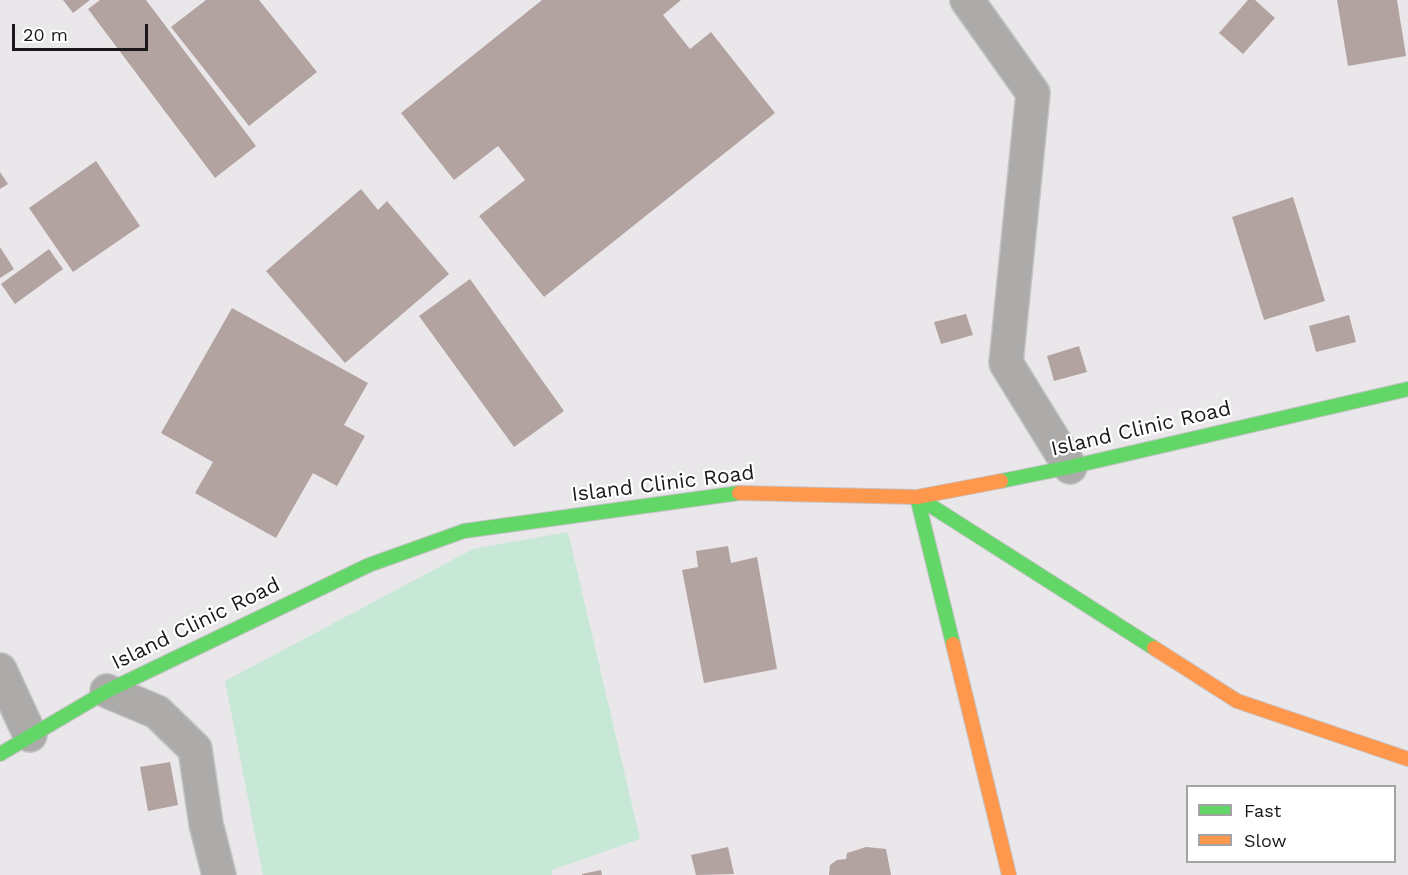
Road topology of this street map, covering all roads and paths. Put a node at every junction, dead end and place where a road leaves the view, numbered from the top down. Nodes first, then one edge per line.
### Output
1 (967, 0) edge
2 (1408, 389) edge
3 (1070, 467) junction
4 (917, 496) junction
5 (0, 670) edge
6 (107, 691) junction
7 (30, 735) junction
8 (0, 754) edge
9 (1408, 759) edge
10 (219, 875) edge
11 (1010, 875) edge

1 - 3 street
2 - 3 street, Island Clinic Road
3 - 4 street, Island Clinic Road
4 - 6 street, Island Clinic Road
4 - 9 street
4 - 11 street
5 - 7 street
6 - 7 street, Island Clinic Road
6 - 10 street
7 - 8 street, Island Clinic Road

